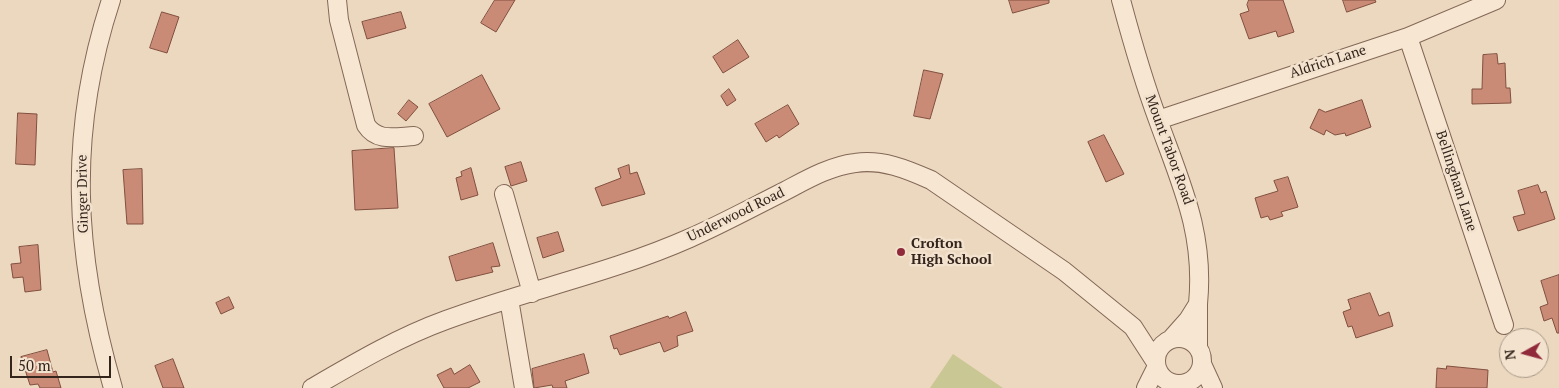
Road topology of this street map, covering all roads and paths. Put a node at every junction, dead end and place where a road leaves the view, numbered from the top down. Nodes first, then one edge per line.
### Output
1 (111, 0) edge
2 (337, 0) edge
3 (1120, 0) edge
4 (1496, 0) edge
5 (1408, 37) junction
6 (1158, 120) junction
7 (414, 136) dead end
8 (504, 194) dead end
9 (532, 293) junction
10 (509, 299) junction
11 (1198, 304) junction
12 (1504, 324) dead end
13 (1133, 327) junction
14 (1172, 339) junction
15 (1200, 356) junction
16 (1156, 365) junction
17 (1176, 386) edge
18 (113, 388) edge
19 (312, 388) edge
20 (524, 388) edge
21 (1146, 388) edge
22 (1213, 388) edge

1 - 18 street, Ginger Drive
2 - 7 street
3 - 6 street, Mount Tabor Road
4 - 5 street, Aldrich Lane
5 - 6 street, Aldrich Lane
5 - 12 street, Bellingham Lane
6 - 11 street, Mount Tabor Road
8 - 9 street
9 - 10 street, Underwood Road
9 - 13 street, Underwood Road
10 - 19 street, Underwood Road
10 - 20 street
11 - 14 street
11 - 15 street, Mount Tabor Road
13 - 14 street, Underwood Road
13 - 16 street, Underwood Road
14 - 15 street
14 - 16 street
15 - 17 street
15 - 22 street
16 - 17 street
16 - 21 street

